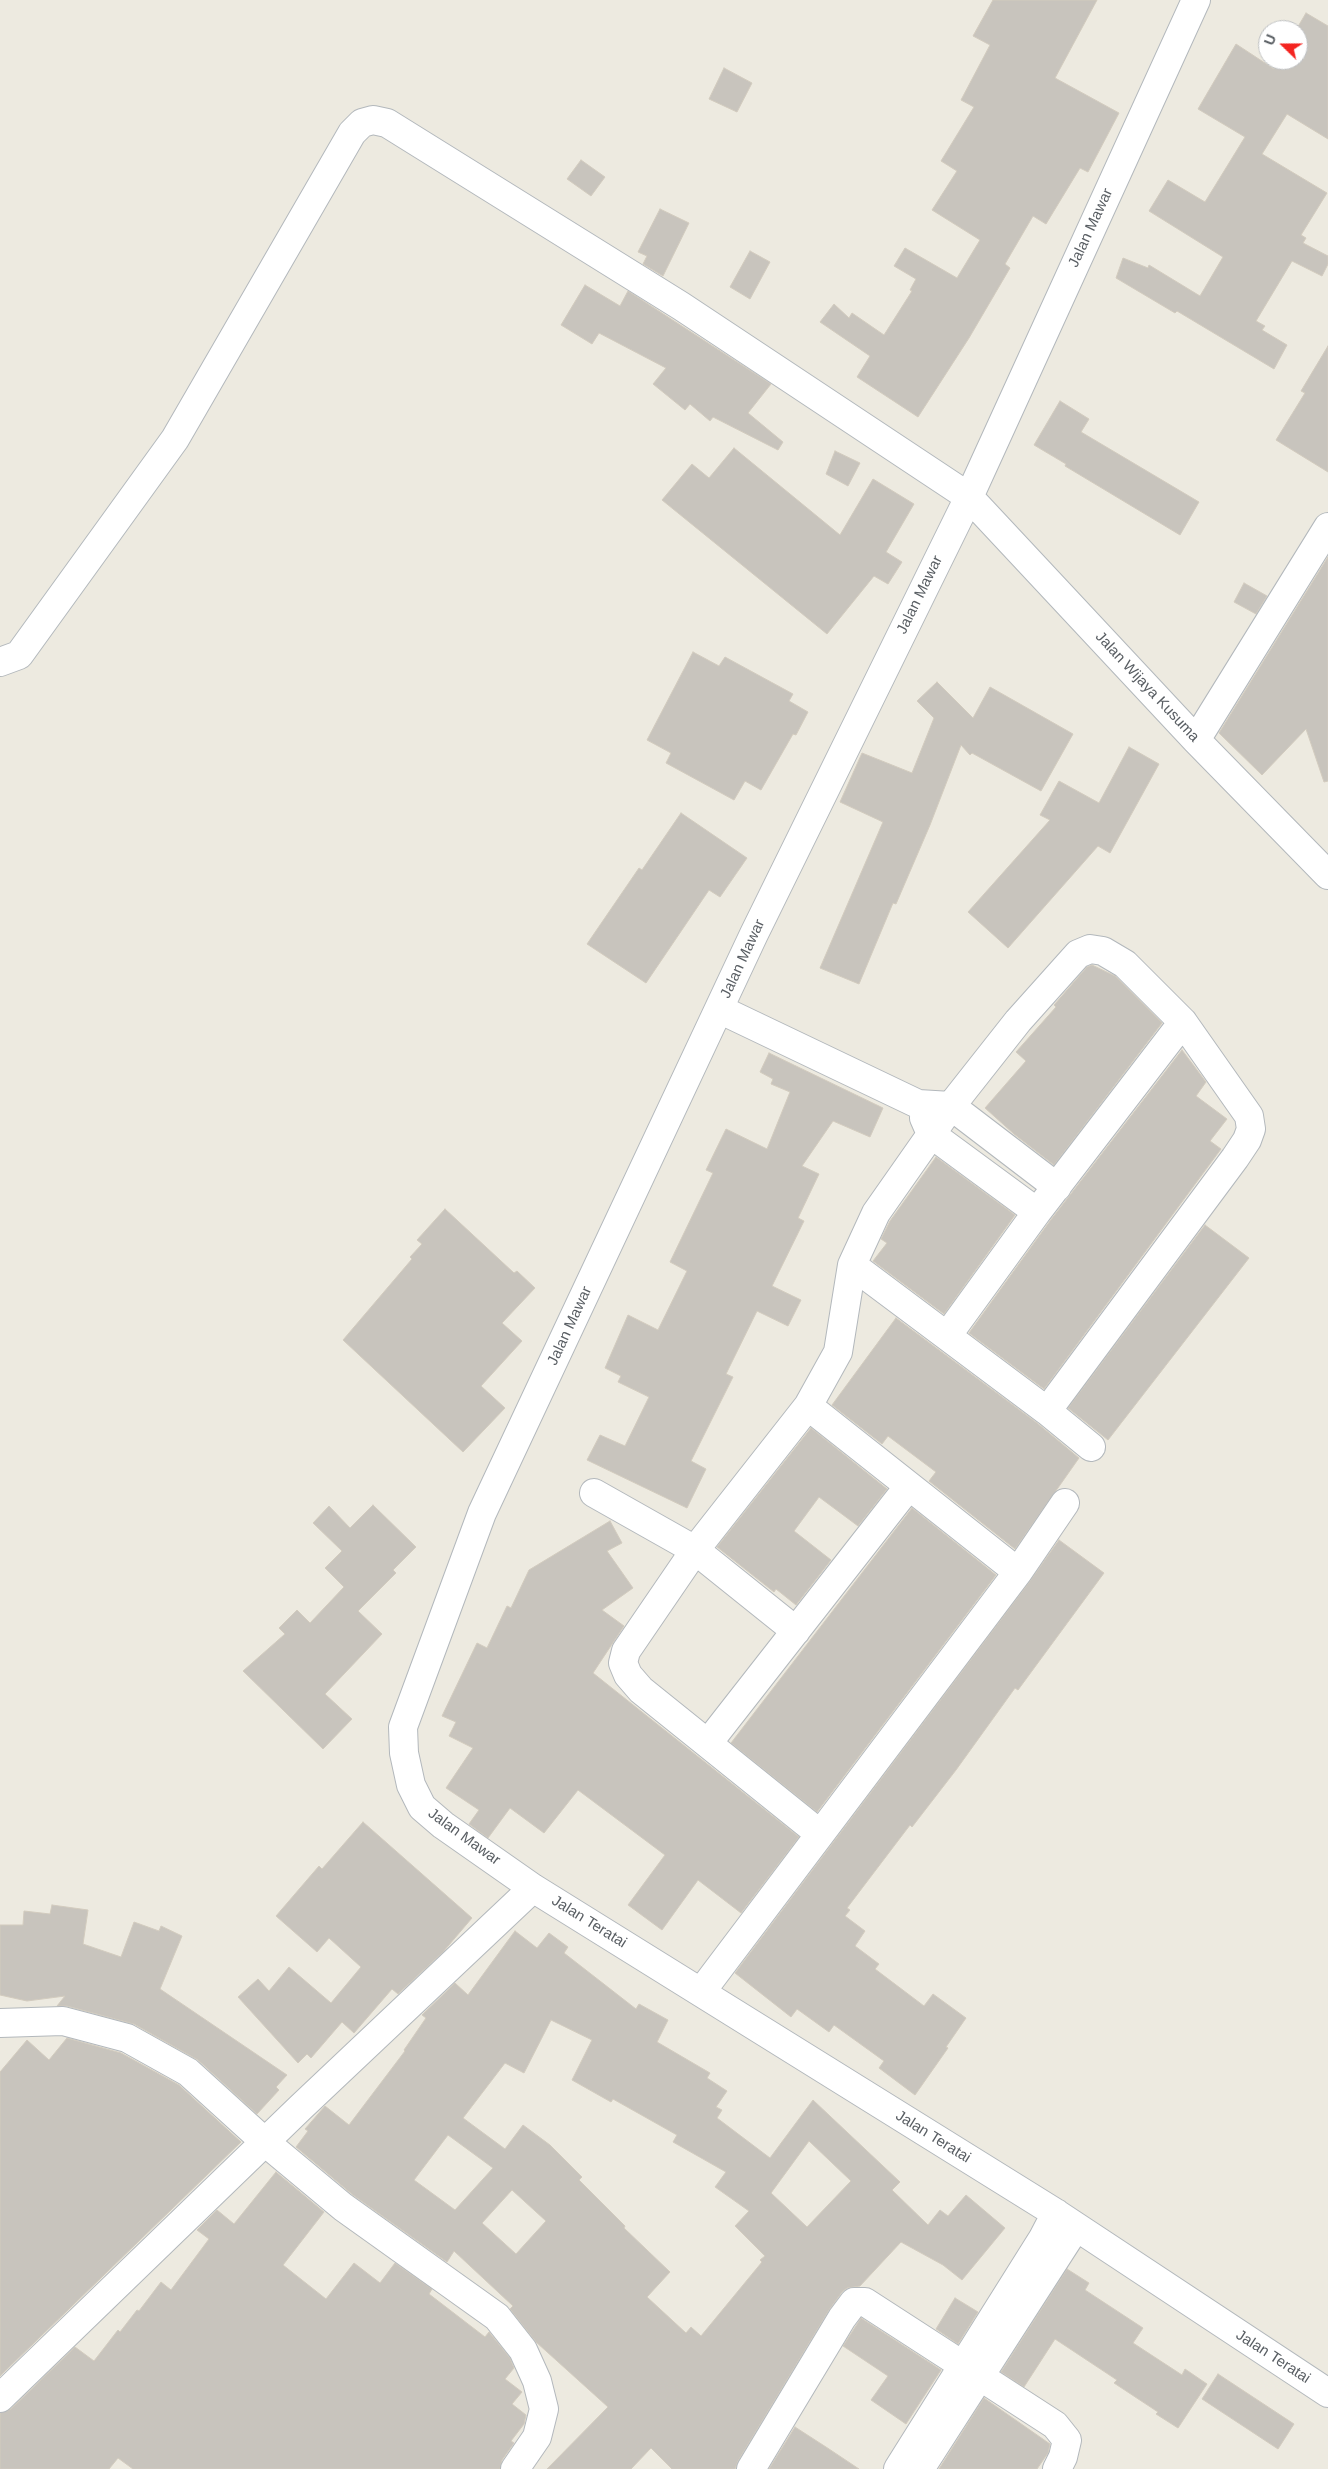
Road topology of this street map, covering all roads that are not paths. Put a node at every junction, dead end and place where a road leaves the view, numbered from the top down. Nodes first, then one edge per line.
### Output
1 (1196, 0) edge
2 (968, 497) junction
3 (1328, 527) edge
4 (0, 662) edge
5 (1196, 740) junction
6 (1328, 875) edge
7 (719, 1009) junction
8 (1183, 1022) junction
9 (918, 1104) junction
10 (951, 1106) junction
11 (931, 1134) junction
12 (1057, 1187) junction
13 (1037, 1212) junction
14 (852, 1265) junction
15 (947, 1336) junction
16 (808, 1406) junction
17 (1047, 1411) junction
18 (1091, 1447) dead end
19 (909, 1486) junction
20 (594, 1493) dead end
21 (1064, 1503) dead end
22 (696, 1550) junction
23 (1018, 1572) junction
24 (796, 1631) junction
25 (708, 1742) junction
26 (820, 1834) junction
27 (533, 1888) junction
28 (701, 1992) junction
29 (0, 2023) edge
30 (265, 2142) junction
31 (1066, 2220) junction
32 (972, 2371) junction
33 (1328, 2393) edge
34 (0, 2398) edge
35 (515, 2469) edge
36 (751, 2469) edge
37 (898, 2469) edge
38 (920, 2469) edge
39 (1057, 2469) edge

1 - 2 street, Jalan Mawar
2 - 4 street, Jalan Wijaya Kusuma
2 - 5 street, Jalan Wijaya Kusuma
2 - 7 street, Jalan Mawar
3 - 5 street
5 - 6 street, Jalan Wijaya Kusuma
7 - 9 street
7 - 27 street, Jalan Mawar
8 - 10 street
8 - 12 street
8 - 17 street
9 - 10 street
9 - 11 street
10 - 11 street
10 - 12 street
11 - 13 street
11 - 14 street
12 - 13 street
13 - 15 street
14 - 15 street
14 - 16 street
15 - 17 street
16 - 19 street
16 - 22 street
17 - 18 street
19 - 23 street
19 - 24 street
20 - 22 street
21 - 23 street
22 - 24 street
22 - 25 street
23 - 26 street
24 - 25 street
25 - 26 street
26 - 28 street
27 - 28 street, Jalan Teratai
27 - 30 street
28 - 31 street, Jalan Teratai
29 - 30 street
30 - 34 street
30 - 35 street
31 - 32 street
31 - 33 street, Jalan Teratai
32 - 36 street
32 - 37 street
32 - 38 street
32 - 39 street

